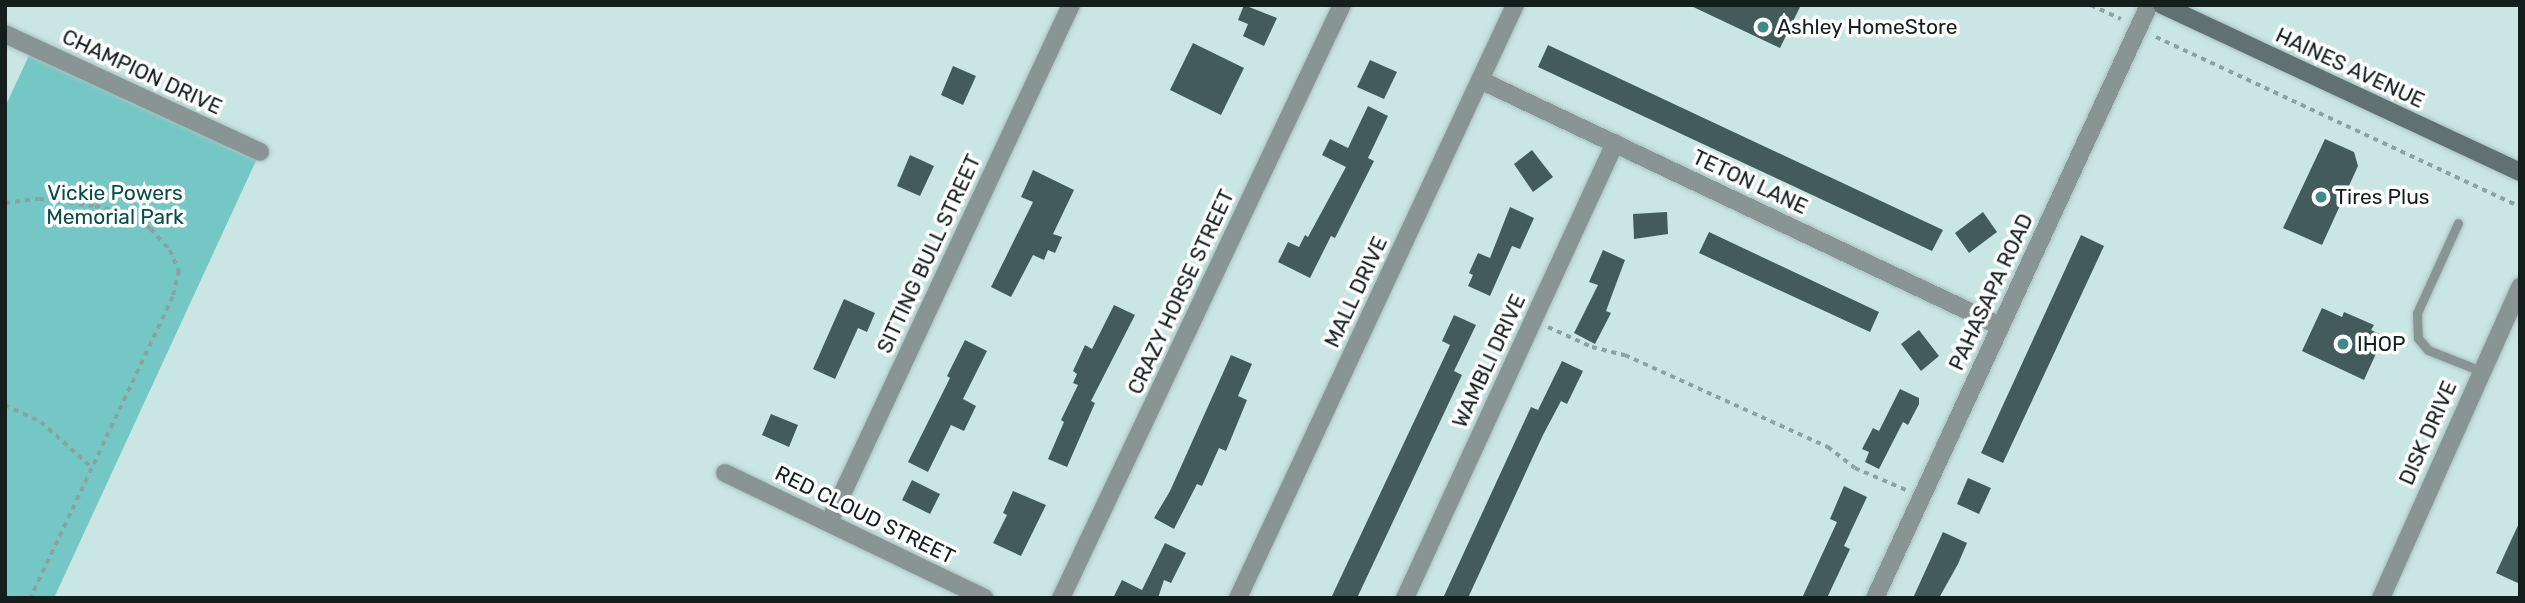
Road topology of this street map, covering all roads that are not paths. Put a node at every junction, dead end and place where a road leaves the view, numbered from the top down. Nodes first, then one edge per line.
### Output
1 (1071, 5) edge
2 (1342, 5) edge
3 (1515, 5) edge
4 (2149, 5) edge
5 (2162, 5) edge
6 (5, 34) edge
7 (1480, 80) junction
8 (1615, 143) junction
9 (260, 152) dead end
10 (2520, 172) edge
11 (2458, 223) dead end
12 (2520, 287) edge
13 (2000, 326) junction
14 (2481, 371) junction
15 (725, 473) dead end
16 (829, 522) junction
17 (985, 598) edge
18 (1061, 598) edge
19 (1238, 598) edge
20 (1405, 598) edge
21 (1875, 598) edge
22 (2381, 598) edge

1 - 16 street, SITTING BULL STREET
2 - 18 street, CRAZY HORSE STREET
3 - 7 street, MALL DRIVE
4 - 13 street, PAHASAPA ROAD
5 - 10 main road, HAINES AVENUE
6 - 9 street, CHAMPION DRIVE
7 - 8 street, TETON LANE
7 - 19 street, MALL DRIVE
8 - 13 street, TETON LANE
8 - 20 street, WAMBLI DRIVE
11 - 14 lane
12 - 14 street, DISK DRIVE
13 - 21 street, PAHASAPA ROAD
14 - 22 street, DISK DRIVE
15 - 16 street, RED CLOUD STREET
16 - 17 street, RED CLOUD STREET

